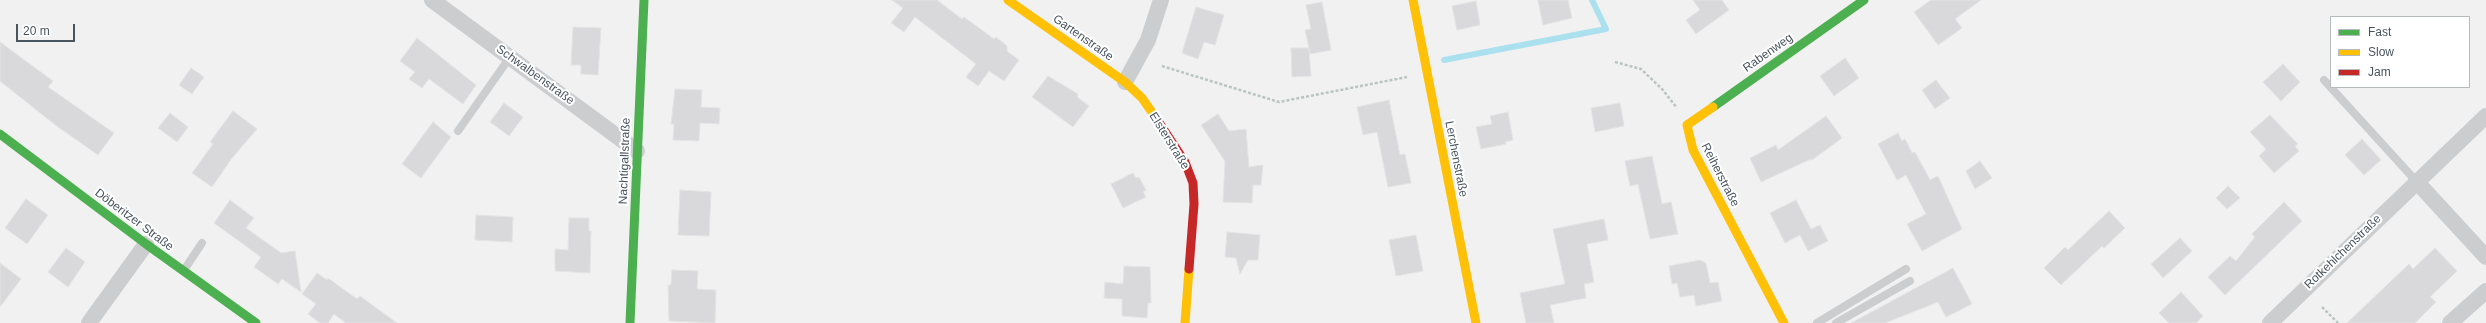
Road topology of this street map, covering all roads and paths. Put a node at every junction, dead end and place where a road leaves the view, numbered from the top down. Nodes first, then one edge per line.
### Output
1 (432, 0) edge
2 (644, 0) edge
3 (1008, 0) edge
4 (1161, 0) edge
5 (1412, 0) edge
6 (1864, 0) edge
7 (510, 57) junction
8 (1615, 62) dead end
9 (1162, 66) dead end
10 (1427, 74) junction
11 (2324, 80) dead end
12 (1125, 82) junction
13 (2330, 87) edge
14 (2331, 88) edge
15 (2486, 116) edge
16 (1687, 125) junction
17 (458, 131) dead end
18 (0, 134) edge
19 (637, 151) junction
20 (2416, 181) junction
21 (202, 243) dead end
22 (146, 244) junction
23 (2486, 256) edge
24 (1906, 269) dead end
25 (183, 271) junction
26 (1910, 281) dead end
27 (2486, 291) edge
28 (2322, 307) dead end
29 (88, 323) edge
30 (256, 323) edge
31 (630, 323) edge
32 (1185, 323) edge
33 (1476, 323) edge
34 (1784, 323) edge
35 (1817, 323) edge
36 (1836, 323) edge
37 (2270, 323) edge
38 (2338, 323) edge
39 (2450, 323) edge

1 - 7 street, Schwalbenstraße
2 - 19 street, Nachtigallstraße
3 - 12 street, Gartenstraße
4 - 12 street
5 - 10 street, Lerchenstraße
6 - 16 street, Rabenweg
7 - 17 lane
7 - 19 street, Schwalbenstraße
8 - 16 path
9 - 10 path
10 - 33 street, Lerchenstraße
11 - 13 lane
12 - 32 street, Elsterstraße
14 - 20 lane
15 - 20 street, Rotkehlchenstraße
16 - 34 street, Reiherstraße
18 - 22 street, Döberitzer Straße
19 - 31 street, Nachtigallstraße
20 - 23 street
20 - 37 street, Rotkehlchenstraße
21 - 25 lane
22 - 25 street, Döberitzer Straße
22 - 29 street
24 - 35 lane
25 - 30 street, Döberitzer Straße
26 - 36 lane
27 - 39 street
28 - 38 path

